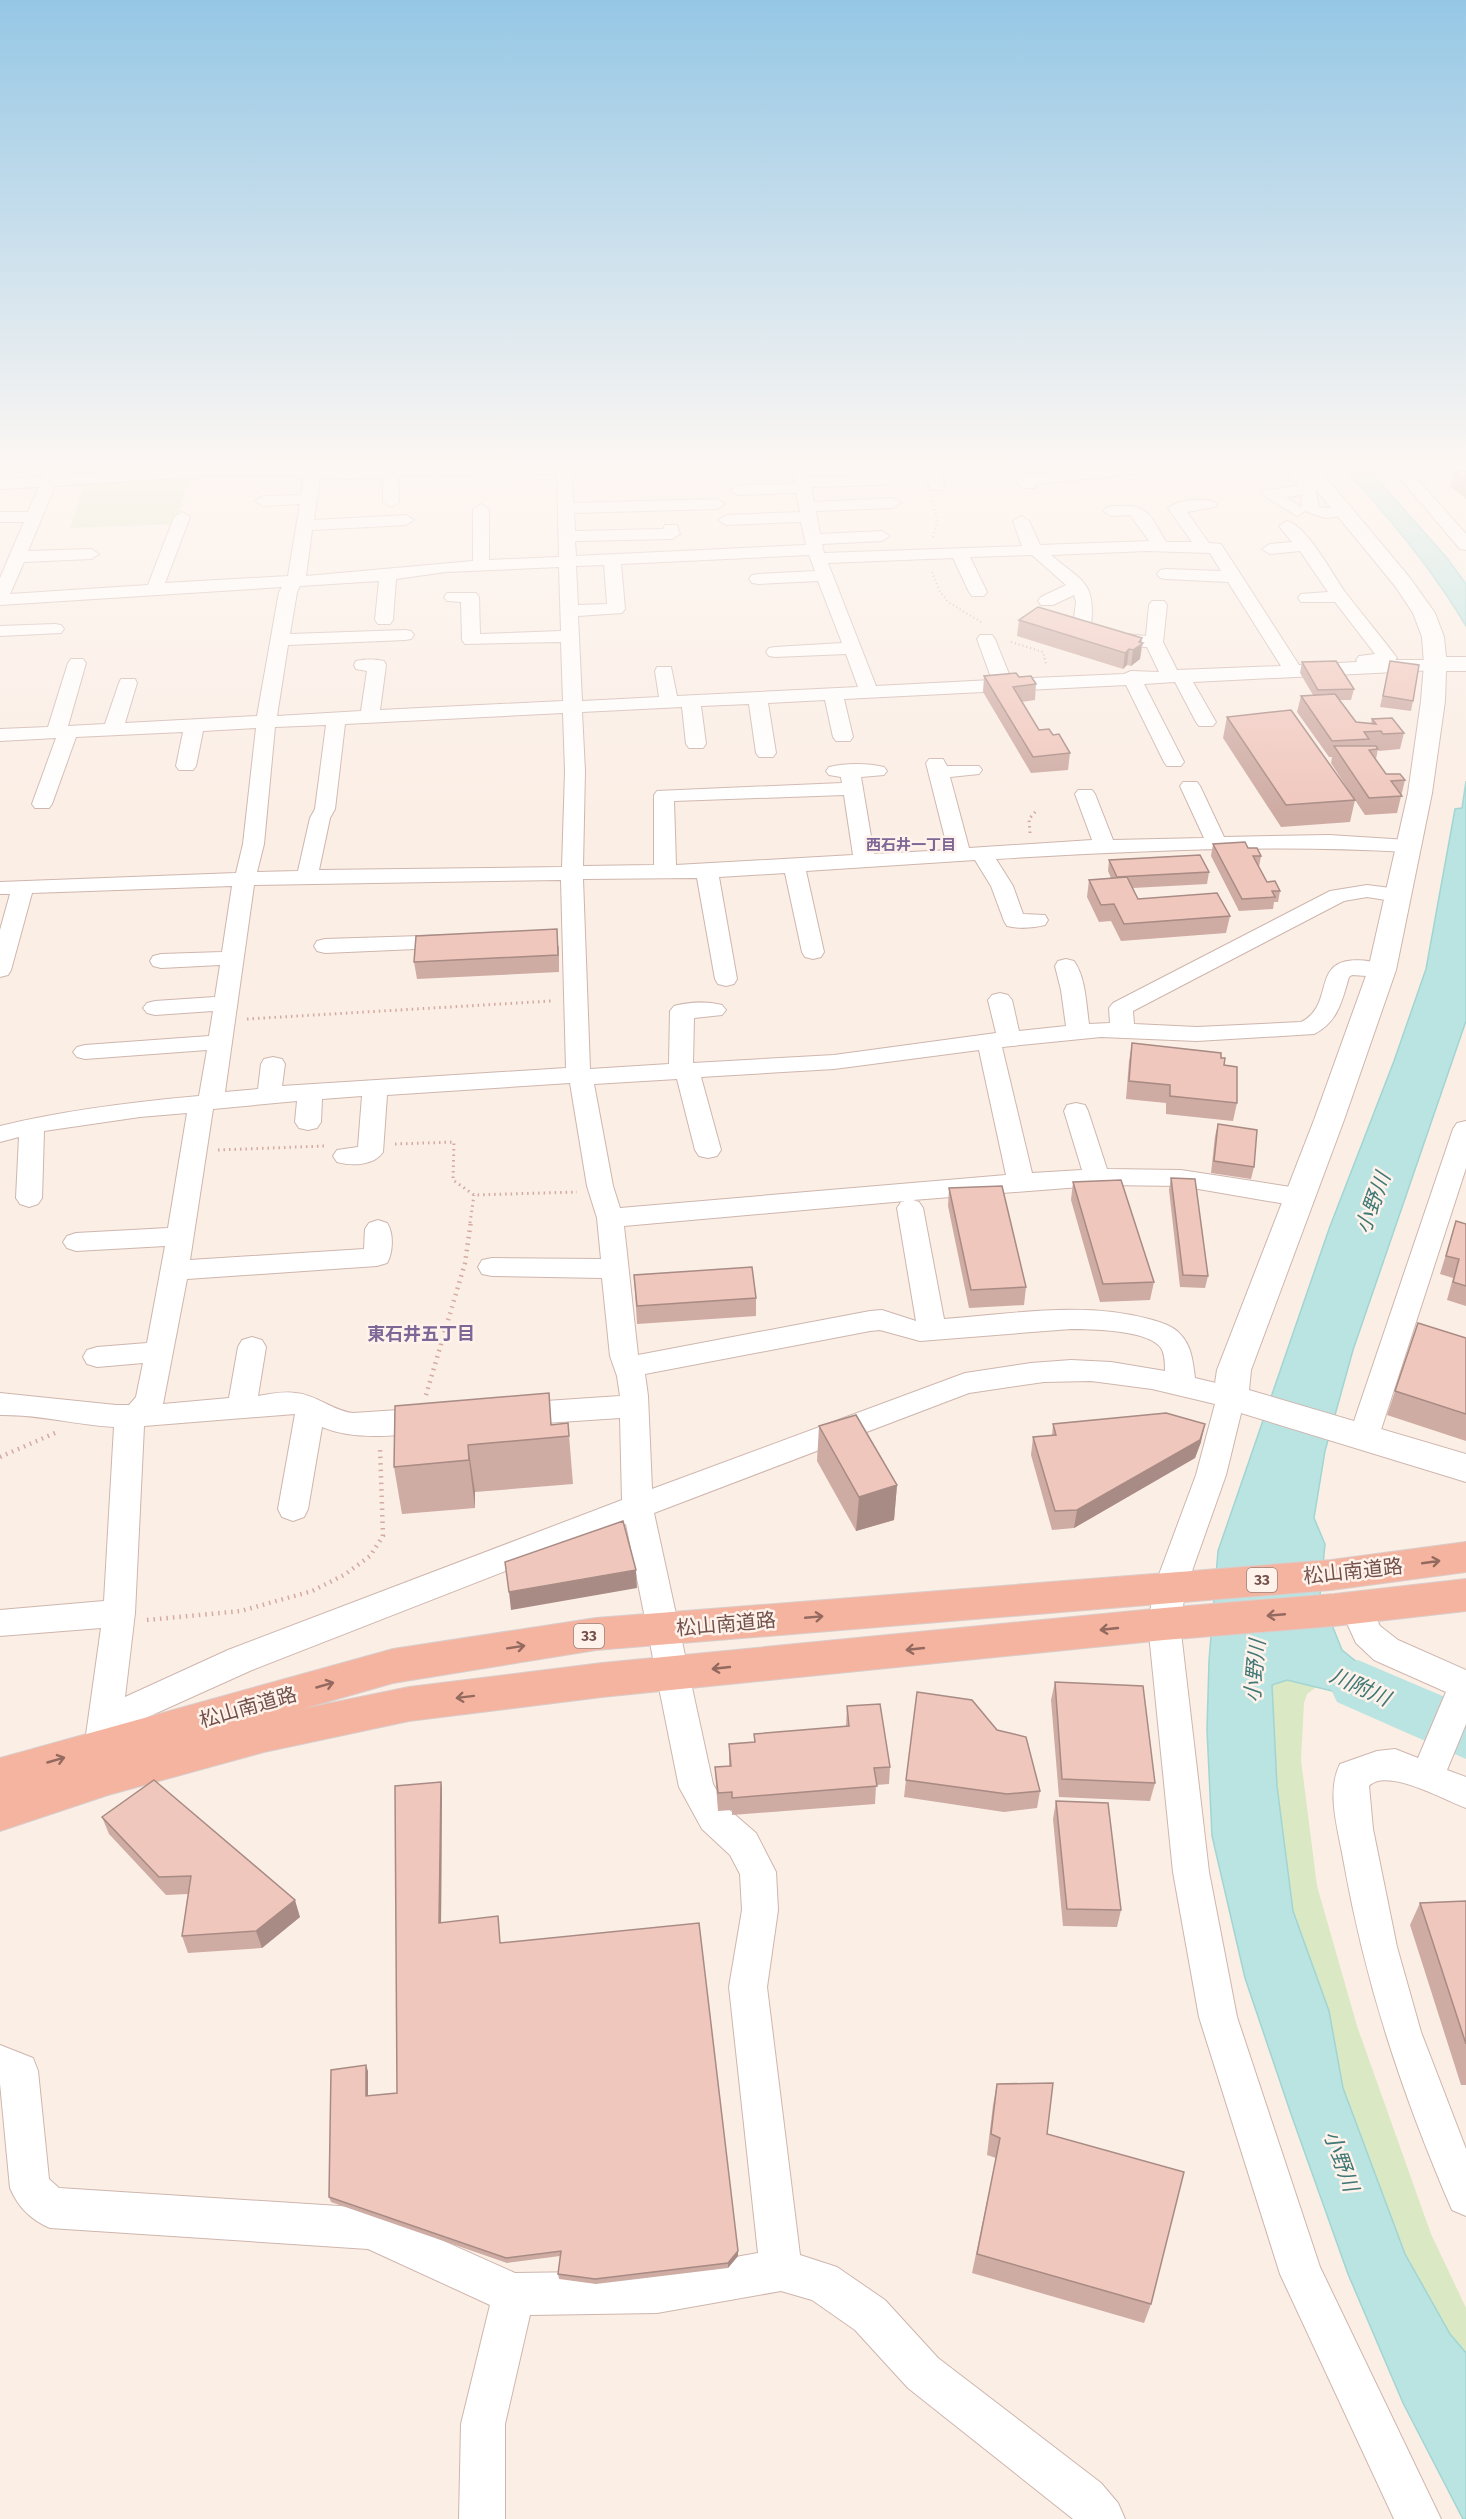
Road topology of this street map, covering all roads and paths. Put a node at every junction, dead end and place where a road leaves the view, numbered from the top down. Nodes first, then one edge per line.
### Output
1 (157, 581) edge
2 (294, 581) edge
3 (326, 581) edge
4 (388, 581) edge
5 (568, 581) edge
6 (614, 581) edge
7 (827, 581) edge
8 (975, 581) edge
9 (1072, 581) edge
10 (1236, 581) edge
11 (1329, 581) edge
12 (1402, 581) edge
13 (292, 583) junction
14 (1078, 586) junction
15 (155, 589) junction
16 (2, 591) edge
17 (978, 592) dead end
18 (453, 597) dead end
19 (1340, 597) junction
20 (1307, 598) dead end
21 (1047, 602) dead end
22 (1158, 605) dead end
23 (569, 611) junction
24 (384, 620) dead end
25 (55, 629) dead end
26 (0, 632) edge
27 (405, 634) dead end
28 (570, 636) junction
29 (986, 639) dead end
30 (280, 640) junction
31 (1154, 642) junction
32 (853, 648) junction
33 (775, 652) dead end
34 (77, 663) dead end
35 (1450, 664) edge
36 (363, 665) dead end
37 (1290, 666) junction
38 (664, 671) dead end
39 (1175, 675) junction
40 (1131, 677) junction
41 (128, 683) dead end
42 (1004, 684) junction
43 (869, 691) junction
44 (833, 693) junction
45 (758, 697) junction
46 (691, 701) junction
47 (669, 702) junction
48 (571, 707) junction
49 (370, 717) junction
50 (336, 718) junction
51 (266, 721) junction
52 (1206, 722) dead end
53 (194, 725) junction
54 (113, 729) junction
55 (62, 732) junction
56 (0, 735) edge
57 (843, 737) dead end
58 (696, 744) dead end
59 (766, 753) dead end
60 (1174, 762) dead end
61 (186, 766) dead end
62 (972, 770) dead end
63 (877, 771) dead end
64 (846, 777) junction
65 (1190, 786) dead end
66 (1085, 794) dead end
67 (51, 798) dead end
68 (1217, 844) junction
69 (1104, 846) junction
70 (1408, 846) junction
71 (981, 853) junction
72 (960, 855) junction
73 (865, 861) junction
74 (794, 866) junction
75 (707, 871) junction
76 (665, 872) junction
77 (572, 873) junction
78 (307, 878) junction
79 (244, 879) junction
80 (23, 887) junction
81 (0, 888) edge
82 (1398, 895) junction
83 (1037, 920) dead end
84 (574, 938) junction
85 (550, 939) edge
86 (479, 941) edge
87 (325, 946) dead end
88 (813, 952) dead end
89 (232, 958) junction
90 (161, 961) dead end
91 (1066, 966) dead end
92 (1382, 969) junction
93 (0, 970) edge
94 (726, 979) dead end
95 (575, 999) junction
96 (1000, 1000) dead end
97 (155, 1008) dead end
98 (714, 1010) dead end
99 (223, 1022) junction
100 (1122, 1030) junction
101 (1078, 1032) junction
102 (999, 1040) junction
103 (85, 1052) dead end
104 (273, 1064) dead end
105 (684, 1071) junction
106 (579, 1076) junction
107 (375, 1088) junction
108 (310, 1092) junction
109 (269, 1095) junction
110 (206, 1102) junction
111 (1076, 1111) dead end
112 (308, 1122) dead end
113 (32, 1126) junction
114 (1466, 1128) edge
115 (0, 1134) edge
116 (370, 1144) junction
117 (708, 1150) dead end
118 (193, 1151) junction
119 (346, 1156) dead end
120 (1097, 1178) junction
121 (1021, 1182) junction
122 (474, 1195) junction
123 (1298, 1197) junction
124 (29, 1198) dead end
125 (606, 1204) junction
126 (910, 1208) dead end
127 (378, 1229) dead end
128 (180, 1236) junction
129 (76, 1242) dead end
130 (492, 1267) dead end
131 (615, 1269) junction
132 (175, 1270) junction
133 (932, 1330) junction
134 (252, 1347) dead end
135 (159, 1352) junction
136 (98, 1357) dead end
137 (628, 1367) junction
138 (1181, 1385) junction
139 (1239, 1399) junction
140 (0, 1404) edge
141 (634, 1406) junction
142 (242, 1407) junction
143 (311, 1408) junction
144 (138, 1414) junction
145 (90, 1415) junction
146 (491, 1415) edge
147 (455, 1418) edge
148 (419, 1420) junction
149 (380, 1422) junction
150 (1357, 1434) junction
151 (0, 1457) edge
152 (1466, 1468) edge
153 (638, 1508) junction
154 (293, 1509) dead end
155 (1466, 1557) edge
156 (1466, 1594) edge
157 (1340, 1598) junction
158 (1179, 1605) junction
159 (118, 1617) junction
160 (0, 1623) edge
161 (664, 1629) junction
162 (673, 1673) junction
163 (1465, 1687) edge
164 (104, 1749) junction
165 (1430, 1767) junction
166 (0, 1776) edge
167 (1466, 1793) edge
168 (0, 1812) edge
169 (0, 2064) edge
170 (1466, 2196) edge
171 (781, 2270) junction
172 (514, 2294) junction
173 (482, 2519) edge
174 (1102, 2519) edge
175 (1418, 2519) edge

1 - 15 street
2 - 13 street
3 - 13 street
4 - 24 street
5 - 23 street
6 - 23 street
7 - 32 street
8 - 17 street
9 - 14 street
10 - 37 street
11 - 19 street
12 - 35 street
13 - 15 street
13 - 30 street
14 - 21 street
14 - 31 street
15 - 16 street
18 - 28 street
19 - 20 street
19 - 37 street
22 - 31 street
23 - 28 street
25 - 26 street
27 - 30 street
28 - 48 street
29 - 42 street
30 - 51 street
31 - 39 street
32 - 33 street
32 - 43 street
34 - 55 street
35 - 37 street
35 - 70 street
36 - 49 street
37 - 39 street
38 - 47 street
39 - 40 street
39 - 52 street
40 - 42 street
40 - 60 street
41 - 54 street
42 - 43 street
43 - 44 street
44 - 45 street
44 - 57 street
45 - 46 street
45 - 59 street
46 - 47 street
46 - 58 street
47 - 48 street
48 - 49 street
48 - 77 street
49 - 50 street
50 - 51 street
50 - 78 street
51 - 53 street
51 - 79 street
53 - 54 street
53 - 61 street
54 - 55 street
55 - 56 street
55 - 67 street
62 - 72 street
63 - 64 street
64 - 73 street
64 - 76 street
65 - 68 street
66 - 69 street
68 - 69 street
68 - 70 street
69 - 71 street
70 - 82 street
71 - 72 street
71 - 83 street
72 - 73 street
73 - 74 street
74 - 75 street
74 - 88 street
75 - 76 street
75 - 94 street
76 - 77 street
77 - 78 street
77 - 84 street
78 - 79 street
79 - 80 street
79 - 89 street
80 - 81 street
80 - 93 street
82 - 92 street
82 - 100 street
84 - 85 street
84 - 95 street
86 - 87 street
89 - 90 street
89 - 99 street
91 - 101 street
92 - 100 street
92 - 123 street
95 - 99 path
95 - 106 street
96 - 102 street
97 - 99 street
98 - 105 street
99 - 103 street
99 - 110 street
100 - 101 street
101 - 102 street
102 - 105 street
102 - 121 street
104 - 109 street
105 - 106 street
105 - 117 street
106 - 107 street
106 - 125 street
107 - 108 street
107 - 116 street
108 - 109 street
108 - 112 street
109 - 110 street
110 - 113 street
110 - 118 street
111 - 120 street
113 - 115 street
113 - 124 street
114 - 150 street
116 - 118 path
116 - 119 street
116 - 122 path
118 - 128 street
120 - 121 street
120 - 123 street
121 - 125 street
122 - 125 path
122 - 148 path
123 - 139 street
125 - 131 street
126 - 133 street
127 - 132 street
128 - 129 street
128 - 132 street
130 - 131 street
131 - 137 street
132 - 135 street
133 - 137 street
133 - 138 street
134 - 142 street
135 - 136 street
135 - 144 street
137 - 141 street
138 - 139 street
138 - 153 street
139 - 150 street
139 - 158 street
140 - 145 street
141 - 146 street
141 - 153 street
142 - 143 street
142 - 144 street
143 - 149 street
143 - 154 street
144 - 145 street
144 - 159 street
145 - 151 path
147 - 148 street
148 - 149 street
149 - 159 path
150 - 152 street
153 - 161 street
153 - 164 street
157 -> 155 highway, 松山南道路 / 33
156 - 157 highway, 松山南道路 / 33
157 - 158 highway, 松山南道路 / 33
157 - 163 street
161 -> 158 highway, 松山南道路 / 33
158 -> 162 highway, 松山南道路 / 33
158 - 175 street
159 - 160 street
159 - 164 street
161 - 162 street
164 -> 161 highway, 松山南道路 / 33
162 -> 164 highway, 松山南道路 / 33
162 - 171 street
163 - 165 street
166 -> 164 highway, 松山南道路 / 33
164 - 168 highway, 松山南道路 / 33
165 - 167 street
165 - 170 street
169 - 172 street
171 - 172 street
171 - 174 street
172 - 173 street

